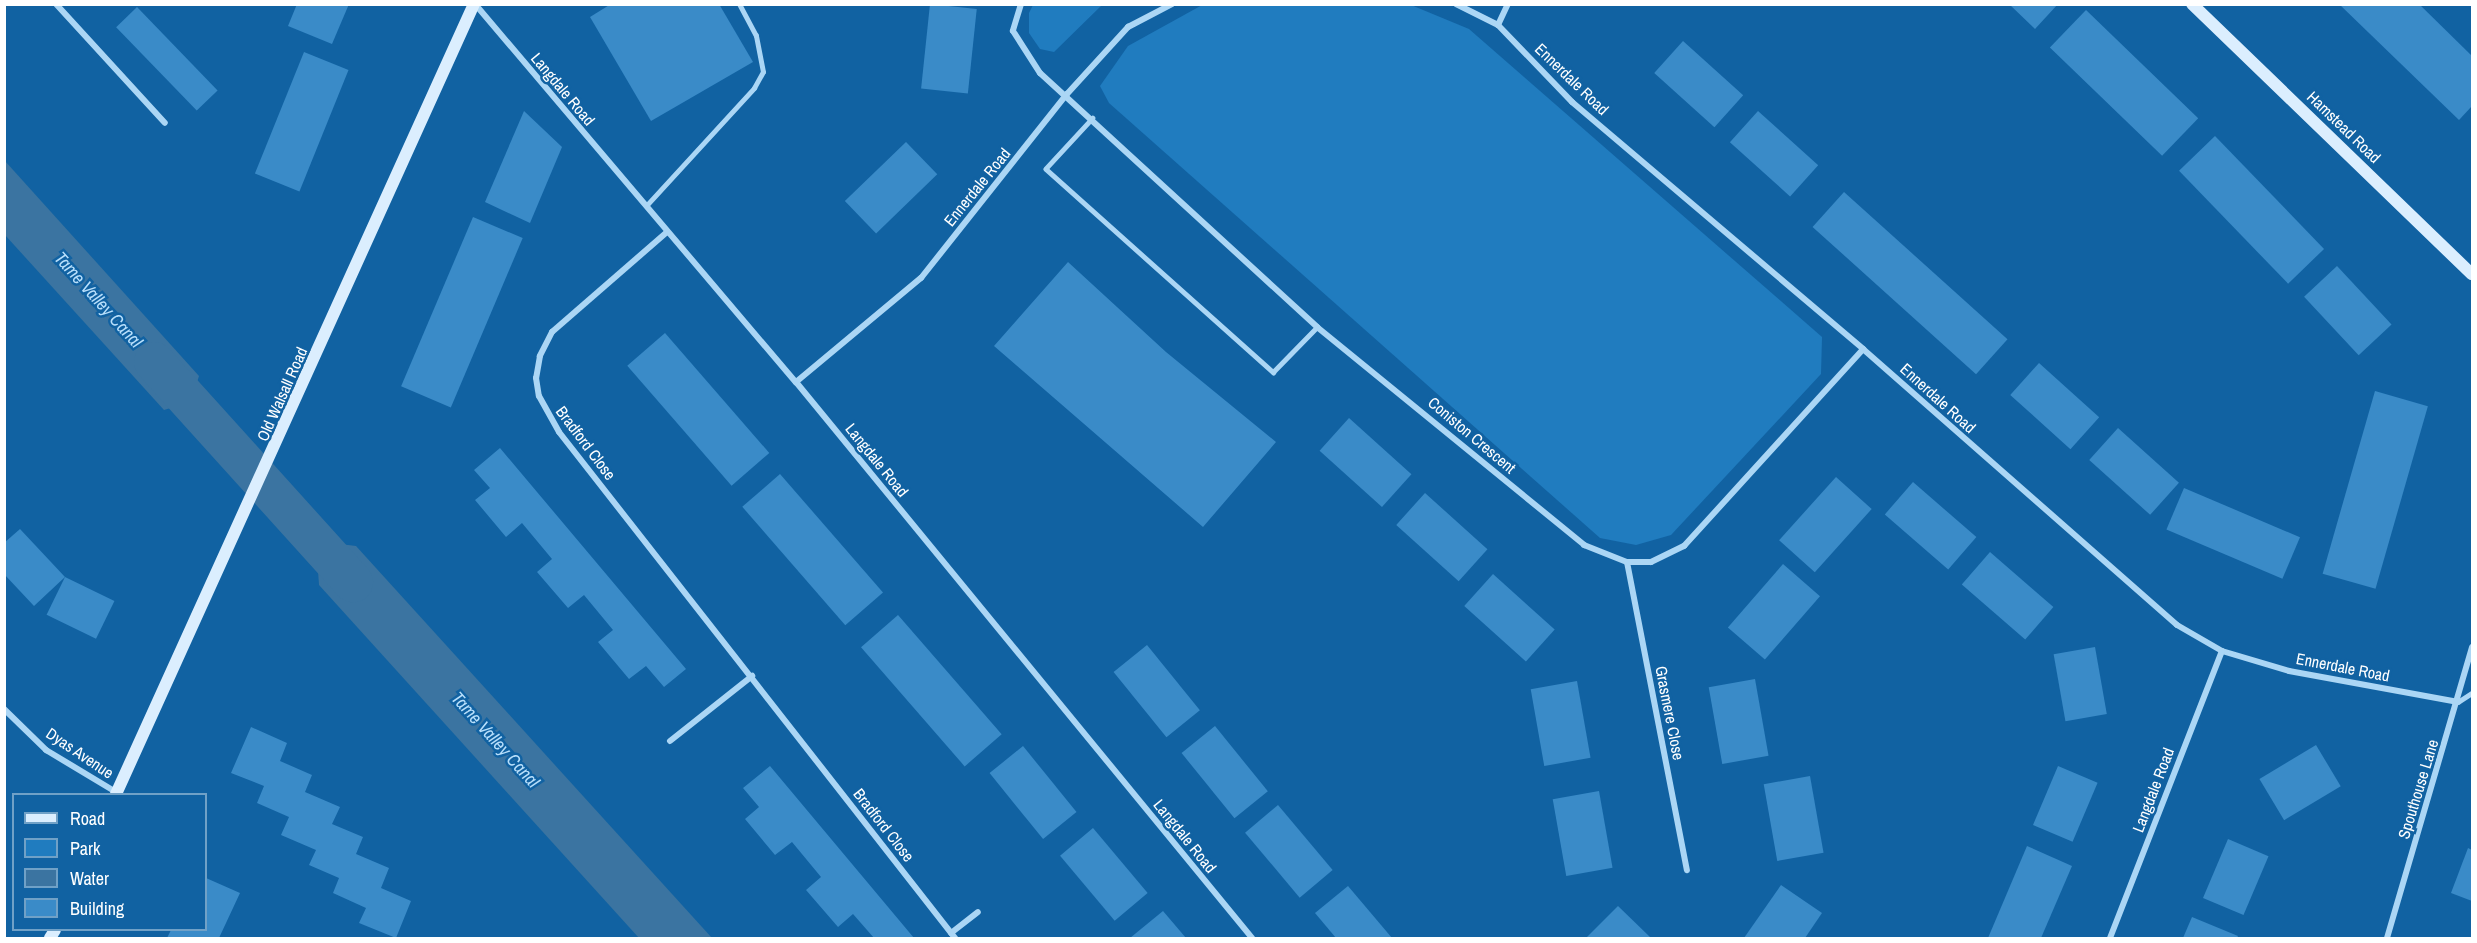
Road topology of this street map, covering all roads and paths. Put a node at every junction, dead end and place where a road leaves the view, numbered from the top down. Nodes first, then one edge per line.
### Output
1 (56, 4) edge
2 (475, 4) edge
3 (739, 4) edge
4 (1021, 4) edge
5 (1172, 4) edge
6 (1456, 4) edge
7 (1508, 4) edge
8 (2192, 4) edge
9 (1498, 25) junction
10 (1067, 94) junction
11 (1093, 118) junction
12 (165, 123) dead end
13 (645, 206) junction
14 (667, 231) junction
15 (2472, 274) edge
16 (1317, 327) junction
17 (1863, 349) junction
18 (796, 382) junction
19 (1627, 562) junction
20 (2472, 647) edge
21 (2222, 651) junction
22 (752, 676) junction
23 (2472, 693) edge
24 (2472, 699) edge
25 (2458, 702) junction
26 (4, 709) edge
27 (670, 741) dead end
28 (114, 793) edge
29 (116, 793) edge
30 (1687, 870) dead end
31 (978, 912) dead end
32 (953, 936) edge
33 (1252, 939) edge
34 (2110, 939) edge
35 (2387, 939) edge

1 - 12 street
2 - 13 street, Langdale Road
2 - 29 main road, Old Walsall Road
3 - 13 lane
4 - 10 street, Coniston Crescent
5 - 10 street, Ennerdale Road
6 - 9 street, Ennerdale Road
7 - 9 street
8 - 15 main road, Hamstead Road
9 - 17 street, Ennerdale Road
10 - 11 street, Coniston Crescent
10 - 18 street, Ennerdale Road
11 - 16 street, Coniston Crescent
11 - 16 lane
13 - 14 street, Langdale Road
14 - 18 street, Langdale Road
14 - 22 street, Bradford Close
16 - 19 street, Coniston Crescent
17 - 19 street, Coniston Crescent
17 - 21 street, Ennerdale Road
18 - 33 street, Langdale Road
19 - 30 street, Grasmere Close
20 - 25 street, Spouthouse Lane
21 - 25 street, Ennerdale Road
21 - 34 street, Langdale Road
22 - 27 street
22 - 32 street, Bradford Close
23 - 25 lane
24 - 25 lane
25 - 35 street, Spouthouse Lane
26 - 28 street, Dyas Avenue
31 - 32 street, Bradford Close

